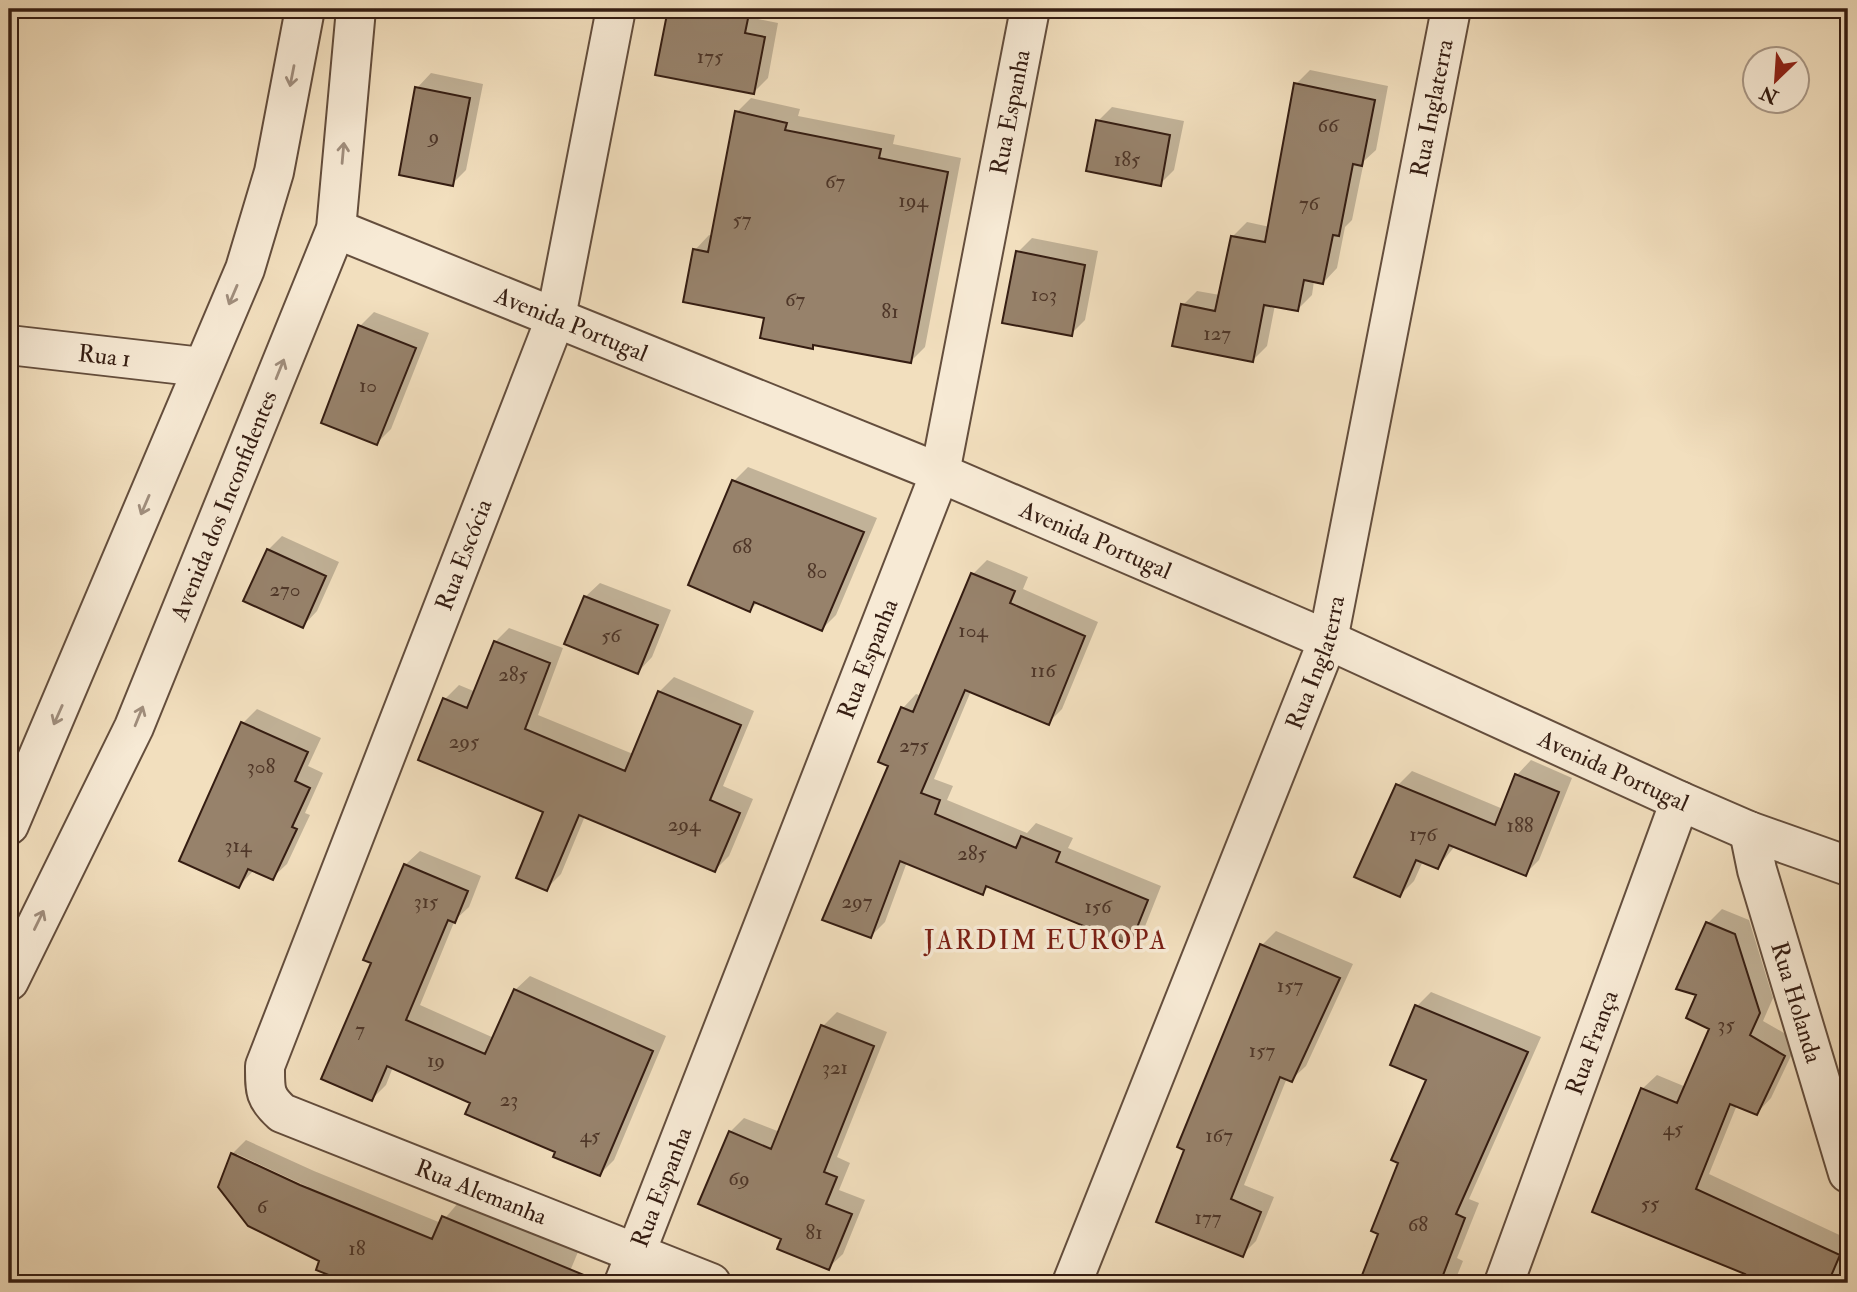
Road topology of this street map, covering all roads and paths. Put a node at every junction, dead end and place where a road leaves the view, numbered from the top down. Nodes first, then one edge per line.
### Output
1 (305, 9) edge
2 (356, 9) edge
3 (616, 9) edge
4 (1030, 9) edge
5 (1451, 9) edge
6 (336, 229) junction
7 (556, 317) junction
8 (9, 345) edge
9 (202, 367) junction
10 (940, 473) junction
11 (1328, 640) junction
12 (1680, 801) junction
13 (9, 825) edge
14 (1749, 831) junction
15 (1848, 866) edge
16 (9, 981) edge
17 (265, 1087) joint
18 (1848, 1173) edge
19 (630, 1268) edge
20 (711, 1283) edge
21 (1072, 1283) edge
22 (1504, 1283) edge

1 -> 9 street
6 -> 2 street, Avenida dos Inconfidentes
3 - 7 street, Rua Escócia
4 - 10 street, Rua Espanha
5 - 11 street, Rua Inglaterra
6 - 7 street, Avenida Portugal
16 -> 6 street, Avenida dos Inconfidentes
7 - 10 street, Avenida Portugal
7 - 17 street, Rua Escócia
8 - 9 street, Rua 1
9 -> 13 street
10 - 11 street, Avenida Portugal
10 - 19 street, Rua Espanha
11 - 12 street, Avenida Portugal
11 - 21 street, Rua Inglaterra
12 - 14 street, Avenida Portugal
12 - 22 street, Rua França
14 - 15 street, Avenida Portugal
14 - 18 street, Rua Holanda
17 - 19 street, Rua Alemanha
19 - 20 street, Rua Alemanha

